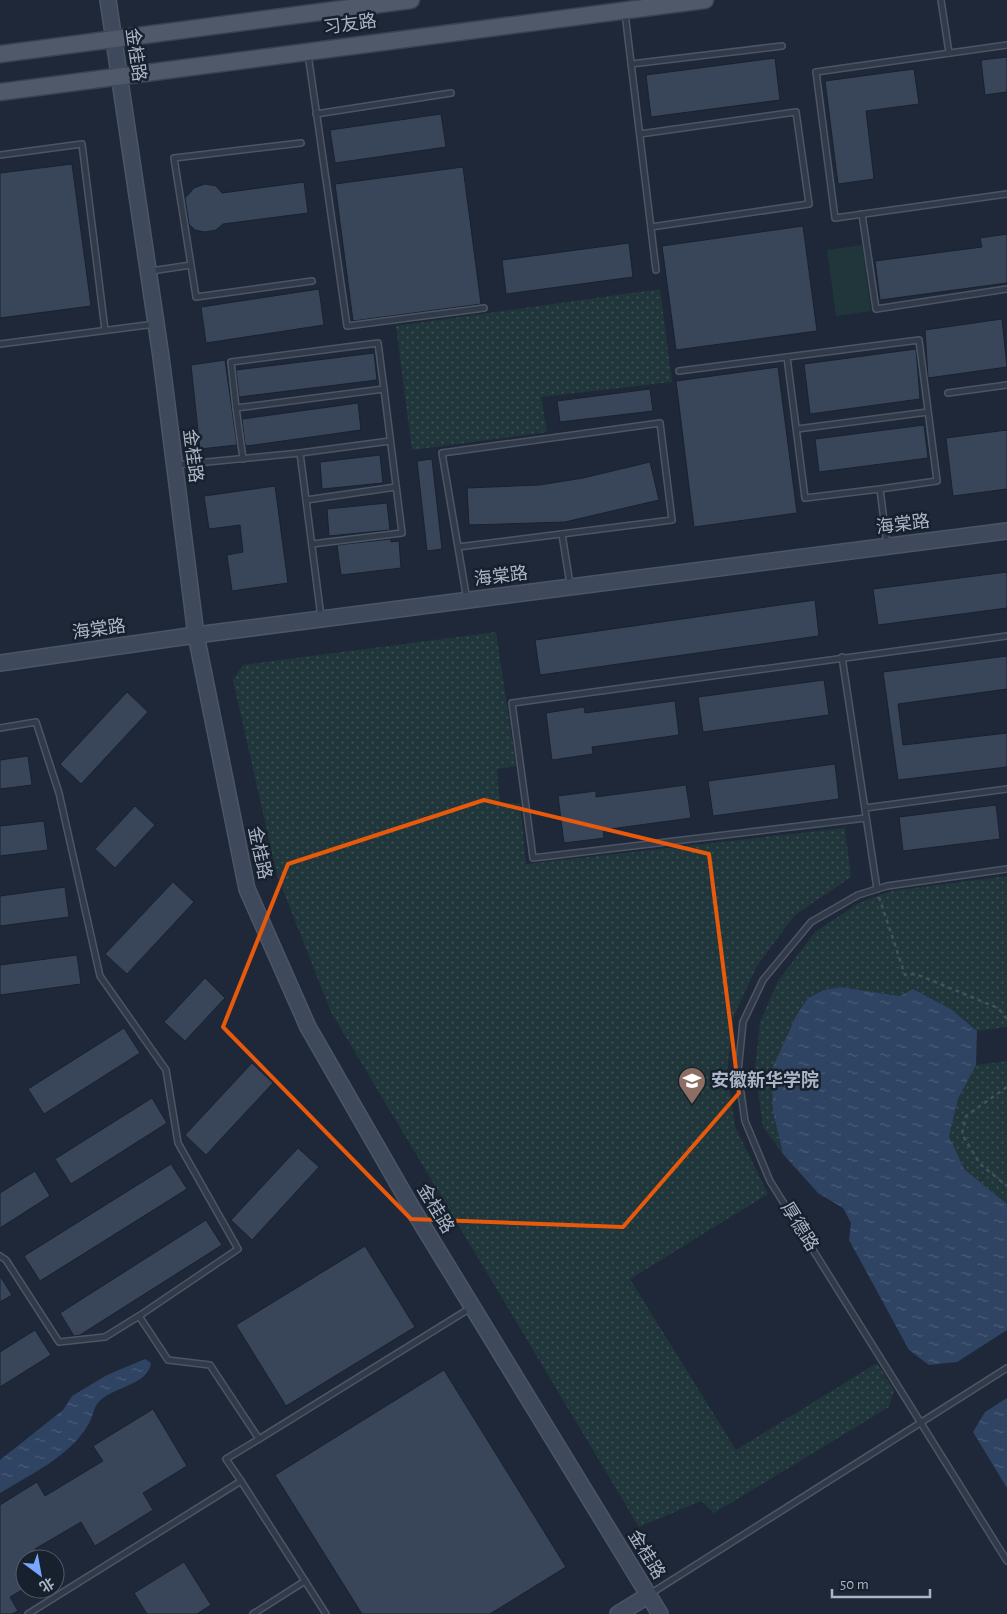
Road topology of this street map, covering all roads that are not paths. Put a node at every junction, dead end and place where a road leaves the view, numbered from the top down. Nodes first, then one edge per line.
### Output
1 (108, 0) edge
2 (411, 0) edge
3 (705, 0) edge
4 (940, 0) edge
5 (347, 4) edge
6 (625, 10) junction
7 (113, 38) junction
8 (1007, 45) edge
9 (782, 46) dead end
10 (307, 51) junction
11 (949, 53) junction
12 (0, 54) edge
13 (631, 64) junction
14 (118, 76) junction
15 (0, 92) edge
16 (451, 93) dead end
17 (316, 114) junction
18 (640, 134) junction
19 (301, 142) dead end
20 (0, 155) edge
21 (1007, 194) edge
22 (862, 214) junction
23 (651, 227) junction
24 (191, 265) junction
25 (656, 270) dead end
26 (148, 272) junction
27 (312, 281) dead end
28 (1007, 290) edge
29 (484, 308) dead end
30 (156, 324) junction
31 (105, 330) junction
32 (0, 344) edge
33 (787, 358) junction
34 (679, 371) dead end
35 (1007, 385) edge
36 (384, 389) junction
37 (948, 393) dead end
38 (236, 408) junction
39 (928, 412) junction
40 (796, 429) junction
41 (390, 441) junction
42 (300, 453) junction
43 (243, 459) junction
44 (175, 465) junction
45 (396, 487) junction
46 (880, 489) junction
47 (306, 500) junction
48 (1007, 531) edge
49 (562, 534) junction
50 (312, 544) junction
51 (887, 546) junction
52 (458, 548) junction
53 (570, 587) junction
54 (467, 600) junction
55 (322, 620) junction
56 (196, 634) junction
57 (1007, 636) edge
58 (842, 657) junction
59 (0, 663) edge
60 (0, 728) edge
61 (1007, 789) edge
62 (865, 808) junction
63 (866, 818) junction
64 (1007, 869) edge
65 (877, 889) junction
66 (0, 1256) edge
67 (472, 1307) junction
68 (139, 1316) junction
69 (1007, 1368) edge
70 (920, 1422) junction
71 (259, 1439) junction
72 (241, 1481) junction
73 (1007, 1561) edge
74 (305, 1582) junction
75 (649, 1595) junction
76 (28, 1614) edge
77 (253, 1614) edge
78 (326, 1614) edge
79 (618, 1614) edge
80 (660, 1614) edge

1 - 7 street, 金桂路
2 - 5 main road, 习友路
3 - 6 main road, 习友路
4 - 11 lane
5 - 7 main road, 习友路
6 - 10 main road, 习友路
6 - 13 lane
7 - 12 main road, 习友路
7 - 14 street, 金桂路
8 - 11 lane
9 - 13 lane
10 - 14 main road, 习友路
10 - 17 lane
11 - 22 lane
13 - 18 lane
14 - 15 main road, 习友路
14 - 26 street, 金桂路
16 - 17 lane
17 - 29 lane
18 - 23 lane
18 - 23 lane
19 - 24 lane
20 - 31 lane
21 - 22 lane
22 - 28 lane
23 - 25 lane
24 - 26 lane
24 - 27 lane
26 - 30 street, 金桂路
30 - 31 lane
30 - 44 street, 金桂路
31 - 32 lane
33 - 34 lane
33 - 39 lane
33 - 40 lane
35 - 37 lane
36 - 38 lane
36 - 38 lane
36 - 41 lane
38 - 43 lane
39 - 40 lane
39 - 46 lane
40 - 46 lane
41 - 42 lane
41 - 45 lane
42 - 43 lane
42 - 47 lane
43 - 44 lane
44 - 56 street, 金桂路
45 - 47 lane
45 - 50 lane
46 - 51 lane
47 - 50 lane
48 - 51 street, 海棠路
49 - 52 lane
49 - 52 lane
49 - 53 lane
50 - 55 lane
51 - 53 street, 海棠路
52 - 54 lane
53 - 54 street, 海棠路
54 - 55 street, 海棠路
55 - 56 street, 海棠路
56 - 59 street, 海棠路
56 - 67 street, 金桂路
57 - 58 lane
58 - 62 lane
58 - 63 lane
60 - 68 lane
61 - 62 lane
62 - 63 lane
63 - 65 lane
64 - 65 lane, 厚德路
65 - 70 lane, 厚德路
66 - 68 lane
67 - 71 lane
67 - 75 street, 金桂路
68 - 71 lane
69 - 70 lane
70 - 73 lane, 厚德路
70 - 75 lane
71 - 72 lane
72 - 74 lane
72 - 76 lane
74 - 77 lane
74 - 78 lane
75 - 79 street
75 - 80 street, 金桂路

